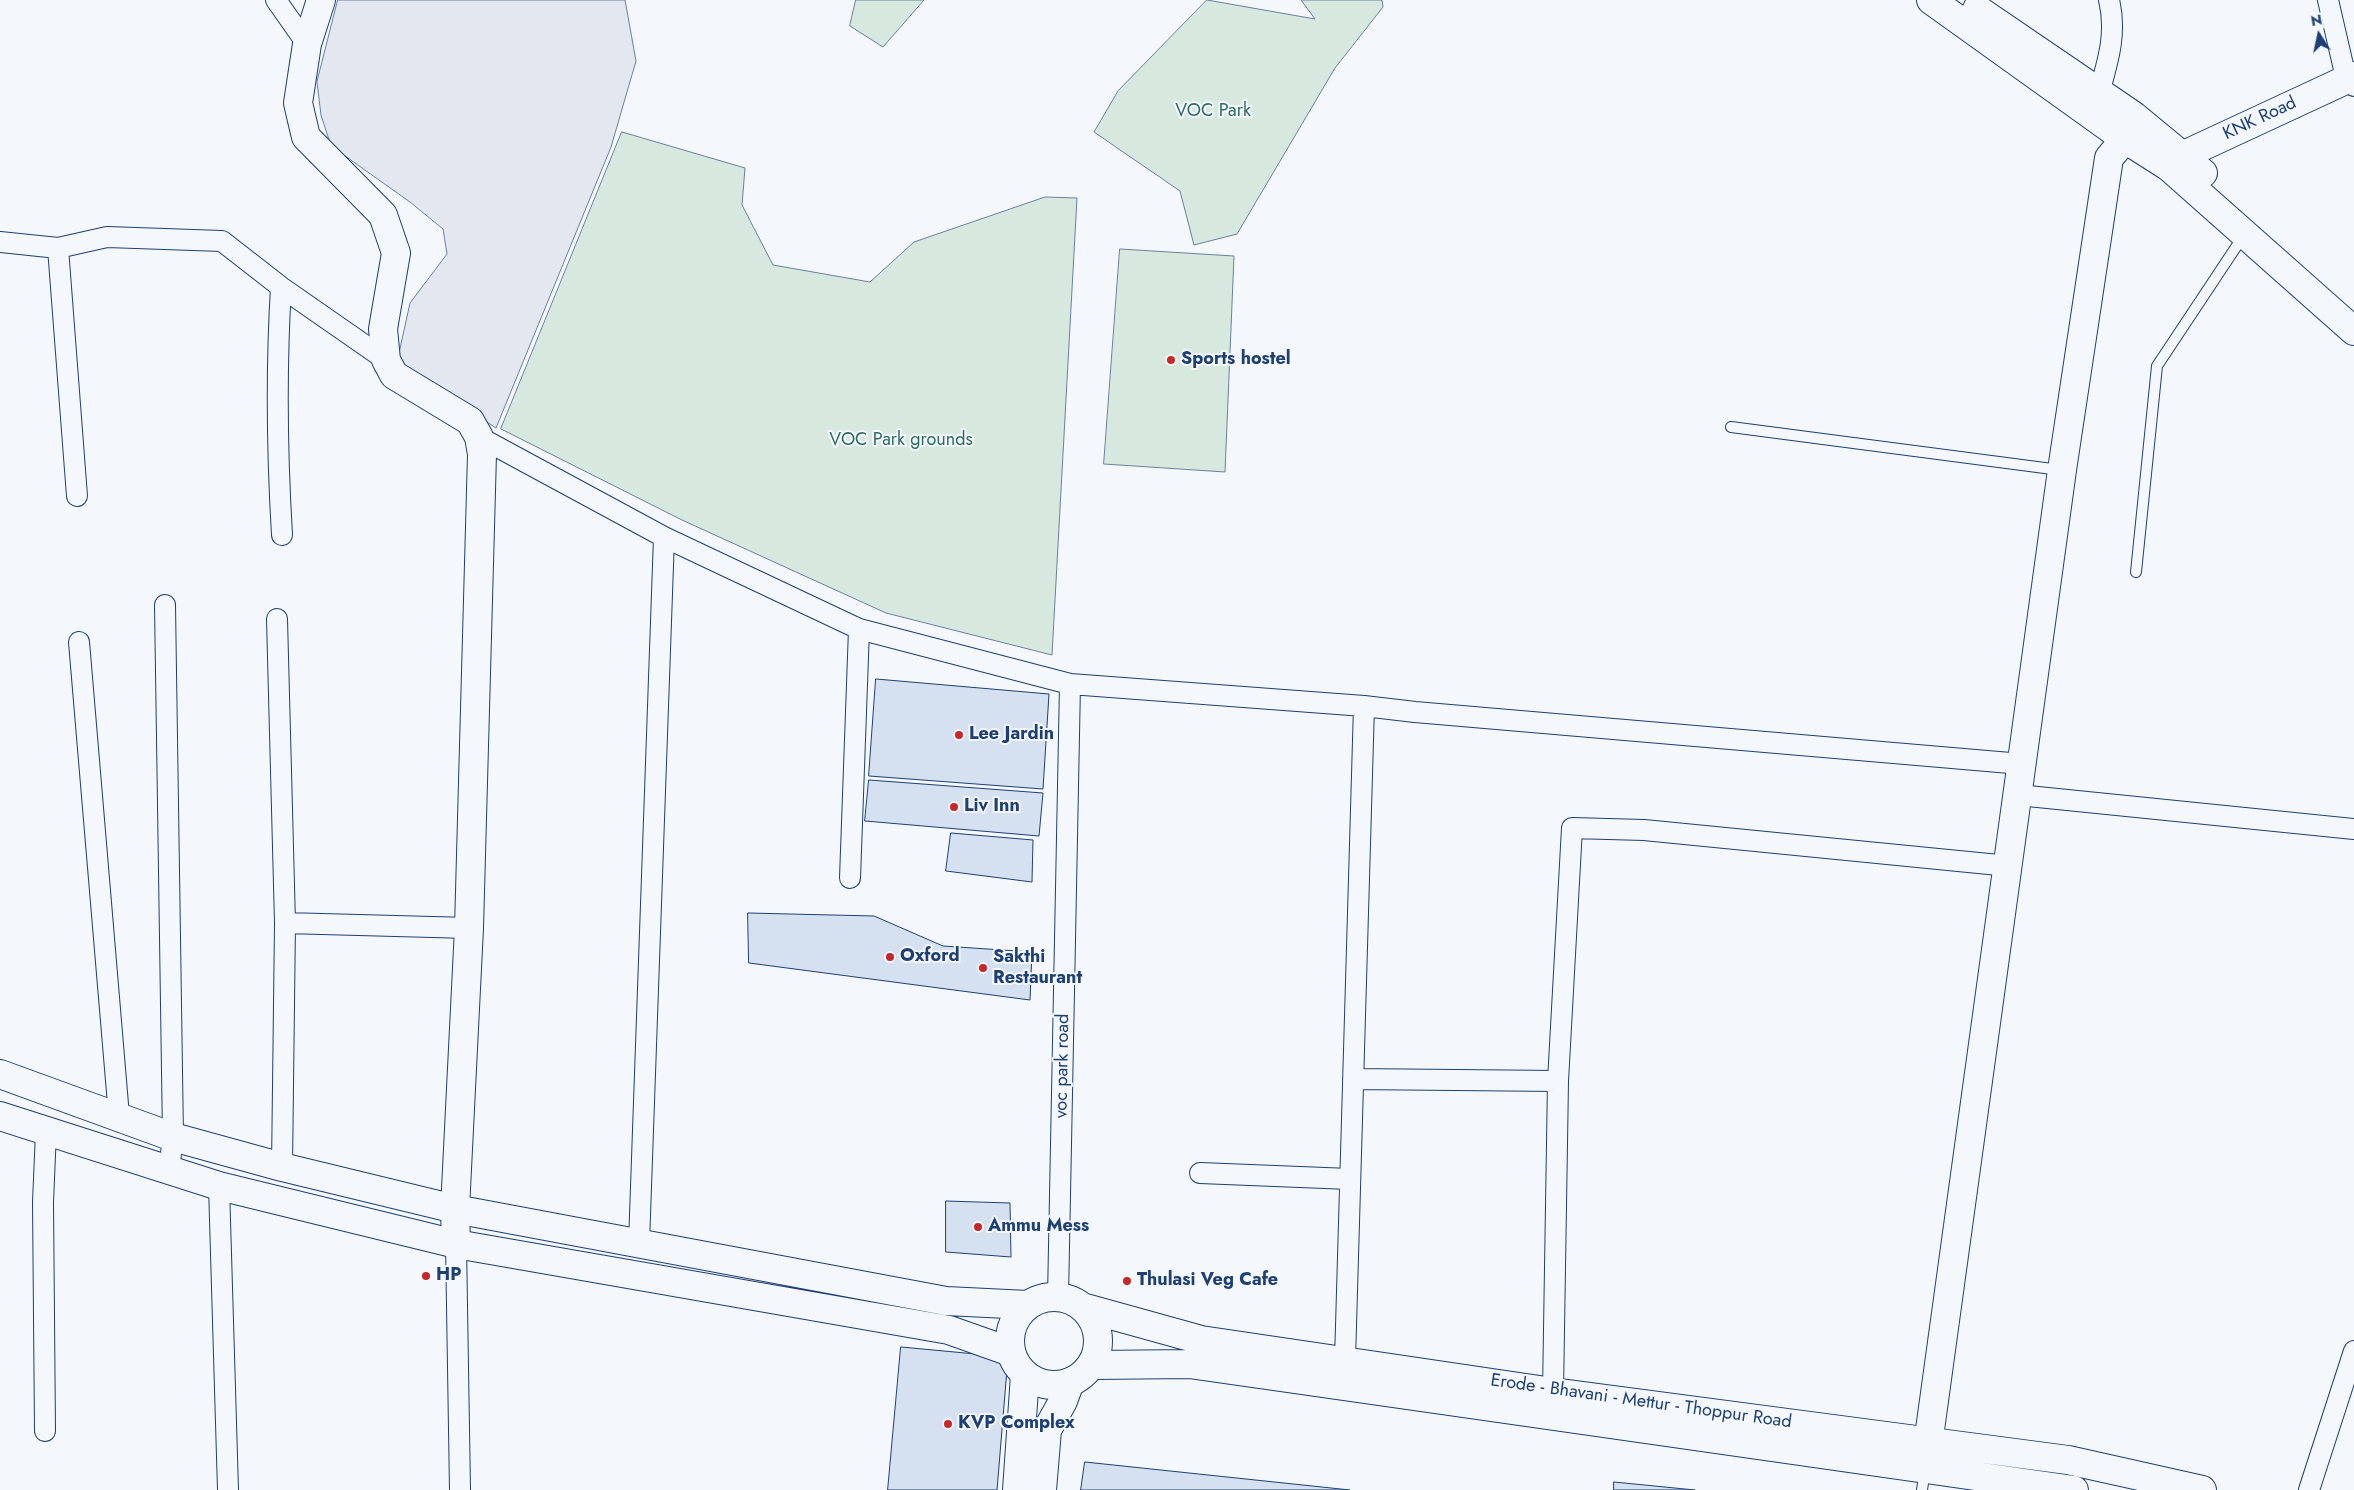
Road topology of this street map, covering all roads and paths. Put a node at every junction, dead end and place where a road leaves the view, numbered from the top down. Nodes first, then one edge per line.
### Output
1 (276, 0) edge
2 (321, 0) edge
3 (1931, 0) edge
4 (1963, 0) edge
5 (2109, 0) edge
6 (2328, 0) edge
7 (307, 44) junction
8 (2351, 80) edge
9 (2099, 93) junction
10 (2125, 139) junction
11 (2177, 161) junction
12 (2245, 234) junction
13 (0, 242) edge
14 (58, 248) junction
15 (281, 286) junction
16 (2354, 307) edge
17 (2354, 331) edge
18 (386, 360) junction
19 (1731, 426) dead end
20 (479, 437) junction
21 (2062, 470) junction
22 (77, 496) dead end
23 (282, 535) dead end
24 (664, 537) junction
25 (2136, 572) dead end
26 (165, 604) dead end
27 (277, 619) dead end
28 (859, 629) junction
29 (79, 642) dead end
30 (1070, 684) junction
31 (1364, 706) junction
32 (2022, 764) junction
33 (2018, 795) junction
34 (2354, 829) edge
35 (2009, 866) junction
36 (850, 878) dead end
37 (285, 923) junction
38 (469, 928) junction
39 (0, 1074) edge
40 (1353, 1079) junction
41 (1558, 1081) junction
42 (0, 1116) edge
43 (119, 1116) junction
44 (46, 1132) junction
45 (173, 1137) junction
46 (282, 1167) junction
47 (169, 1170) junction
48 (1200, 1173) dead end
49 (1350, 1179) junction
50 (219, 1186) junction
51 (455, 1209) junction
52 (639, 1242) junction
53 (456, 1244) junction
54 (1070, 1302) junction
55 (1028, 1305) junction
56 (2354, 1350) edge
57 (1011, 1352) junction
58 (1345, 1360) junction
59 (1092, 1365) junction
60 (1025, 1375) junction
61 (1070, 1382) junction
62 (1553, 1392) junction
63 (45, 1431) dead end
64 (1928, 1440) junction
65 (2068, 1460) junction
66 (1924, 1479) edge
67 (2068, 1489) edge
68 (228, 1490) edge
69 (460, 1490) edge
70 (1017, 1490) edge
71 (1042, 1490) edge
72 (2202, 1490) edge
73 (2309, 1490) edge

1 - 7 street
2 - 7 main road
3 - 10 main road
4 - 9 main road
5 - 9 street
6 - 8 street
7 - 18 main road
8 - 11 main road, KNK Road
9 - 11 main road
10 - 11 main road
10 - 21 main road
11 - 12 main road
11 - 16 main road
12 - 17 main road
12 - 25 lane
13 - 14 street
14 - 15 street
14 - 22 street
15 - 18 street
15 - 23 street
18 - 20 main road
19 - 21 lane
20 - 24 street
20 - 38 main road
21 - 32 main road
24 - 28 street
24 - 52 street
26 - 45 street
27 - 37 street
28 - 30 street
28 - 36 street
29 - 43 street
30 - 31 street
30 - 54 street, voc park road
31 - 32 street
31 - 40 street
32 - 33 main road
33 - 34 street
33 - 35 main road
35 - 41 street
35 - 64 main road
37 - 38 street
37 - 46 street
38 - 51 main road
39 - 43 main road, Erode - Bhavani - Mettur - Thoppur Road
40 - 41 street
40 - 49 street
41 - 62 street
42 - 44 main road
43 - 45 main road, Erode - Bhavani - Mettur - Thoppur Road
44 - 47 main road
44 - 63 street
45 - 46 main road, Erode - Bhavani - Mettur - Thoppur Road
45 - 47 street
46 - 51 main road, Erode - Bhavani - Mettur - Thoppur Road
47 - 50 main road
48 - 49 street
49 - 58 street
50 - 53 main road
50 - 68 street
51 - 52 main road, Erode - Bhavani - Mettur - Thoppur Road
51 - 53 main road
52 - 55 main road, Erode - Bhavani - Mettur - Thoppur Road
53 - 57 main road
53 - 69 street
54 - 55 main road, Erode - Bhavani - Mettur - Thoppur Road
54 - 58 main road, Erode - Bhavani - Mettur - Thoppur Road
54 - 59 main road
55 - 57 main road
56 - 73 street
57 - 60 main road
58 - 62 main road, Erode - Bhavani - Mettur - Thoppur Road
59 - 61 main road
59 - 66 main road, Erode - Bhavani - Mettur - Thoppur Road
60 - 61 main road
60 - 70 main road
61 - 71 main road
62 - 64 main road, Erode - Bhavani - Mettur - Thoppur Road
64 - 65 main road, Erode - Bhavani - Mettur - Thoppur Road
64 - 66 main road
65 - 67 main road
65 - 72 main road, Erode - Bhavani - Mettur - Thoppur Road
66 - 67 main road, Erode - Bhavani - Mettur - Thoppur Road

